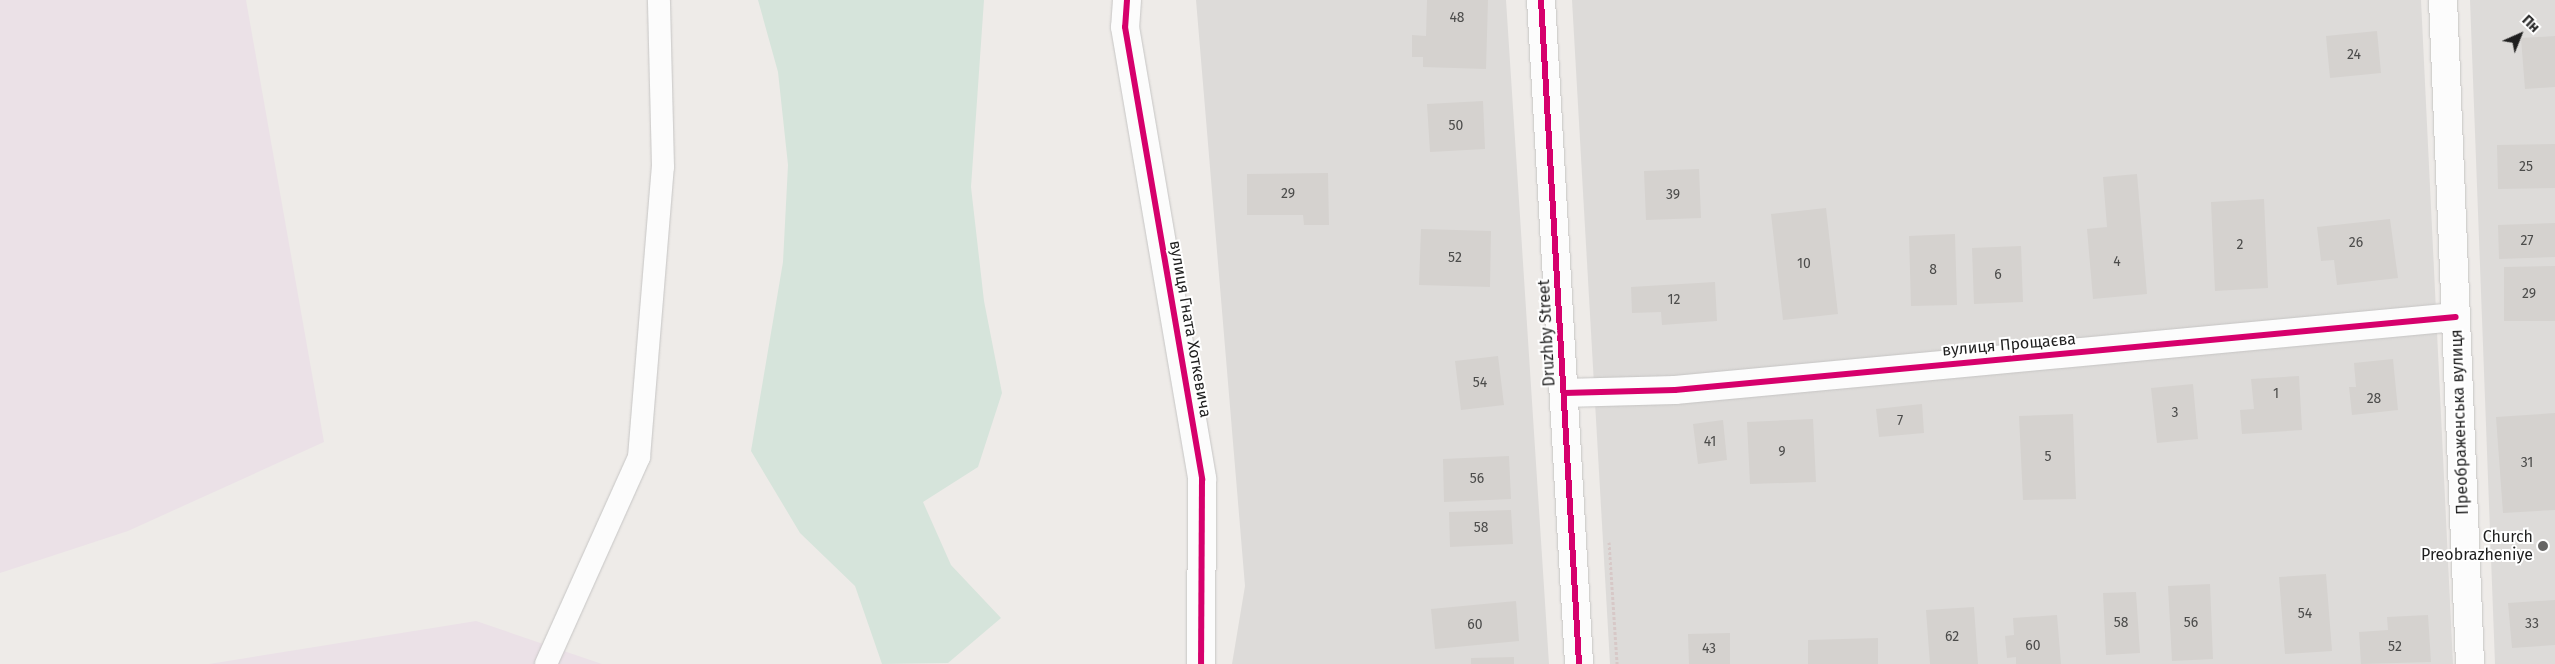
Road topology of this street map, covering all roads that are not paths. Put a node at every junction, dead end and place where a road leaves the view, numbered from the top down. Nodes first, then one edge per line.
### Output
1 (658, 0) edge
2 (1127, 0) edge
3 (1542, 0) edge
4 (2443, 0) edge
5 (2456, 317) junction
6 (1564, 393) junction
7 (546, 664) edge
8 (1201, 664) edge
9 (1579, 664) edge
10 (2470, 664) edge

1 - 7 lane
2 - 8 street, вулиця Гната Хоткевича
3 - 6 street, Druzhby Street
4 - 5 street, Преображенська вулиця
5 - 6 street, вулиця Прощаєва
5 - 10 street, Преображенська вулиця
6 - 9 street, Druzhby Street

